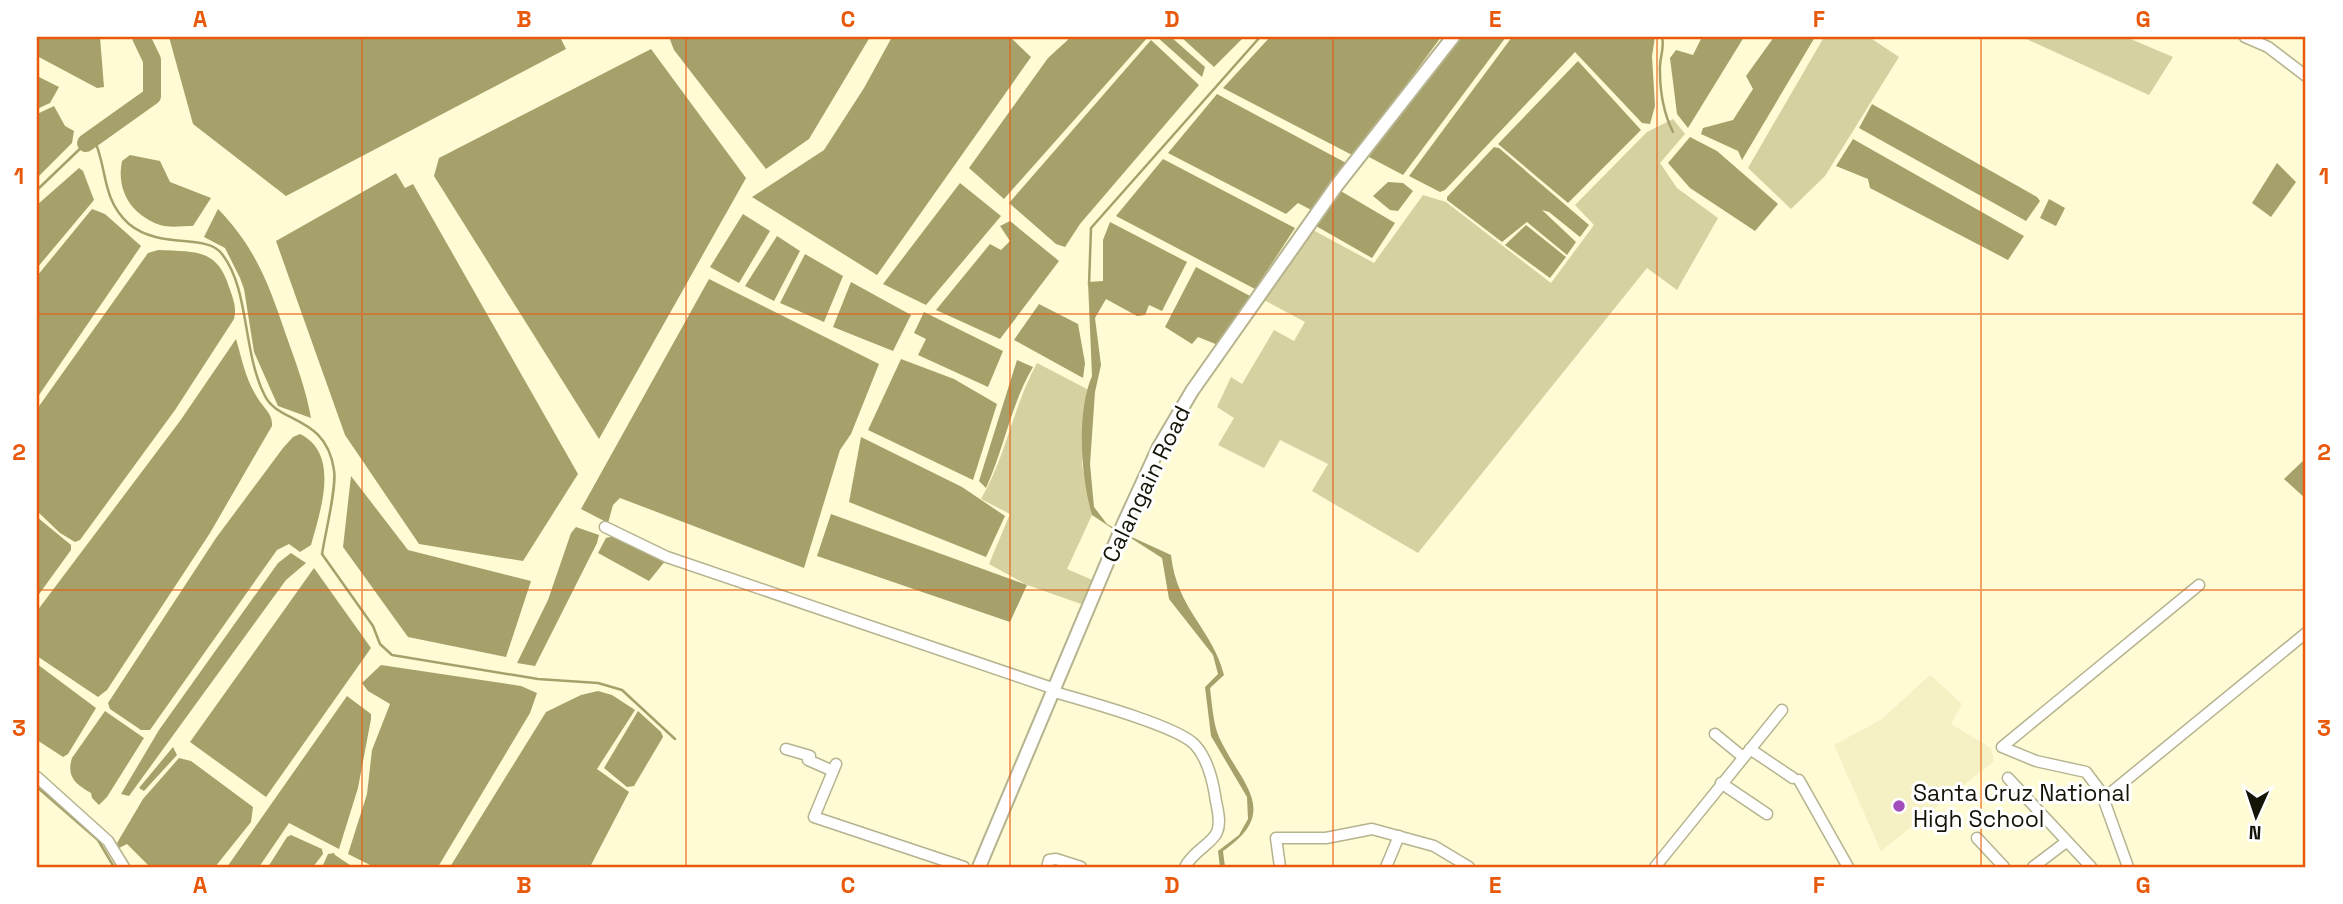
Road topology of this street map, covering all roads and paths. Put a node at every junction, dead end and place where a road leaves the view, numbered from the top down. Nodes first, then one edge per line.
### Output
1 (1452, 37) edge
2 (2245, 37) edge
3 (2276, 37) edge
4 (2268, 47) junction
5 (2306, 76) edge
6 (606, 527) dead end
7 (2199, 585) dead end
8 (2306, 633) edge
9 (1054, 690) junction
10 (1782, 710) dead end
11 (1715, 734) dead end
12 (786, 749) dead end
13 (1750, 749) junction
14 (1743, 757) junction
15 (37, 777) edge
16 (2008, 778) dead end
17 (1721, 783) junction
18 (2103, 799) junction
19 (1766, 814) dead end
20 (1399, 836) junction
21 (1977, 838) dead end
22 (2066, 842) junction
23 (124, 867) edge
24 (964, 867) edge
25 (979, 867) edge
26 (1047, 867) edge
27 (1081, 867) edge
28 (1185, 867) edge
29 (1280, 867) edge
30 (1386, 867) edge
31 (1469, 867) edge
32 (1655, 867) edge
33 (1849, 867) edge
34 (2004, 867) edge
35 (2033, 867) edge
36 (2091, 867) edge
37 (2128, 867) edge

1 - 9 street, Calangain Road
2 - 4 street
3 - 4 street
4 - 5 street
6 - 9 street
7 - 18 street
8 - 18 street
9 - 25 street, Calangain Road
9 - 28 street
10 - 13 street
11 - 14 street
12 - 24 street
13 - 14 street
13 - 33 street
14 - 17 street
15 - 23 street
16 - 22 street
17 - 19 street
17 - 32 street
18 - 37 street
20 - 29 street
20 - 30 street
20 - 31 street
21 - 34 street
22 - 35 street
22 - 36 street
26 - 27 street

